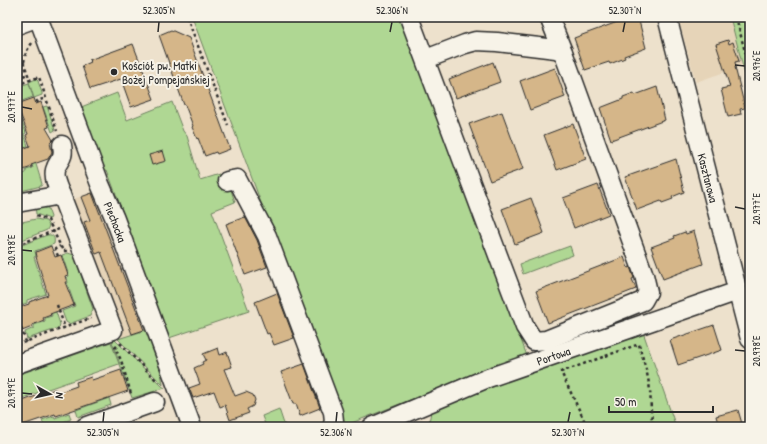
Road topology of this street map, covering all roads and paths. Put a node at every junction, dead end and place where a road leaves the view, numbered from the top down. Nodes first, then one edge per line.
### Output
1 (38, 17) edge
2 (187, 17) edge
3 (410, 17) edge
4 (549, 17) edge
5 (667, 17) edge
6 (736, 17) edge
7 (17, 25) edge
8 (17, 45) edge
9 (563, 52) junction
10 (426, 59) junction
11 (750, 71) edge
12 (28, 74) junction
13 (23, 76) dead end
14 (30, 80) junction
15 (17, 85) edge
16 (46, 98) junction
17 (38, 103) dead end
18 (228, 125) dead end
19 (62, 146) joint
20 (228, 181) dead end
21 (61, 195) junction
22 (17, 203) edge
23 (30, 218) dead end
24 (72, 224) junction
25 (54, 231) junction
26 (17, 245) edge
27 (60, 246) junction
28 (68, 250) dead end
29 (58, 256) dead end
30 (738, 291) junction
31 (57, 305) dead end
32 (94, 315) dead end
33 (21, 328) dead end
34 (65, 328) junction
35 (116, 339) dead end
36 (750, 339) edge
37 (26, 342) junction
38 (119, 342) junction
39 (17, 345) edge
40 (17, 364) edge
41 (176, 384) junction
42 (133, 400) dead end
43 (155, 402) dead end
44 (85, 427) edge
45 (192, 427) edge
46 (332, 427) edge
47 (372, 427) edge
48 (586, 427) edge
49 (654, 427) edge

1 - 7 street
1 - 41 street, Piechocka
2 - 18 path
3 - 10 street
4 - 9 street
5 - 30 street, Kasztanowa
6 - 11 path
8 - 12 path
9 - 10 street
9 - 10 street
12 - 13 path
12 - 14 path
14 - 15 path
14 - 16 path
16 - 17 path
16 - 19 path
19 - 21 street
20 - 46 street
21 - 22 street
21 - 24 street
23 - 25 path
24 - 25 path
24 - 40 street
25 - 26 path
25 - 27 path
27 - 28 path
27 - 29 path
30 - 36 street, Kasztanowa
30 - 47 street, Portowa
31 - 34 path
32 - 34 path
33 - 37 path
34 - 37 path
35 - 38 path
37 - 39 path
38 - 41 path
38 - 42 path
41 - 45 street, Piechocka
43 - 44 street
48 - 49 path

